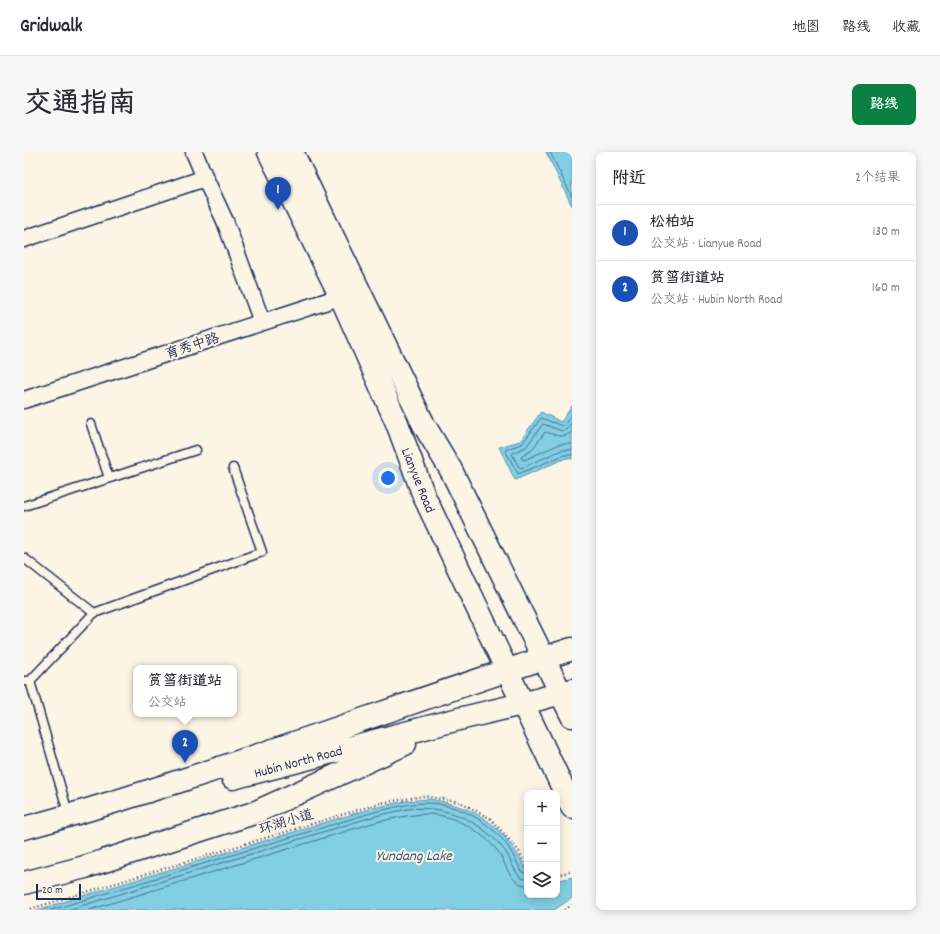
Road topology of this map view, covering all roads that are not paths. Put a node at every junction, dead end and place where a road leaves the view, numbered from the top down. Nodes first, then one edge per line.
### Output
1 (194, 152) edge
2 (269, 152) edge
3 (292, 152) edge
4 (205, 178) junction
5 (24, 239) edge
6 (350, 294) junction
7 (262, 322) junction
8 (24, 400) edge
9 (91, 424) dead end
10 (196, 450) dead end
11 (233, 468) dead end
12 (109, 478) junction
13 (24, 506) edge
14 (24, 558) edge
15 (94, 613) junction
16 (572, 649) edge
17 (544, 658) junction
18 (506, 670) junction
19 (27, 681) edge
20 (567, 691) edge
21 (522, 704) junction
22 (572, 716) edge
23 (459, 719) junction
24 (572, 807) edge
25 (69, 816) junction
26 (24, 828) edge
27 (24, 837) edge
28 (24, 883) edge

1 - 4 street
2 - 6 main road, Lianyue Road
3 - 6 main road, Lianyue Road
4 - 5 street
4 - 7 street
6 - 7 street, 育秀中路
6 - 17 main road, Lianyue Road
6 - 18 main road, Lianyue Road
7 - 8 street, 育秀中路
9 - 12 lane
10 - 12 lane
11 - 15 lane
12 - 13 lane
14 - 15 lane
15 - 19 lane
16 - 17 main road
17 - 18 main road
17 - 20 main road, Lianyue Road
18 - 21 main road, Lianyue Road
18 - 25 main road
19 - 25 lane
20 - 21 main road, Hubin North Road
20 - 22 main road, Lianyue Road
21 - 23 main road, Hubin North Road
21 - 24 main road, Lianyue Road
23 - 27 main road, Hubin North Road
23 - 28 main road
25 - 26 main road

